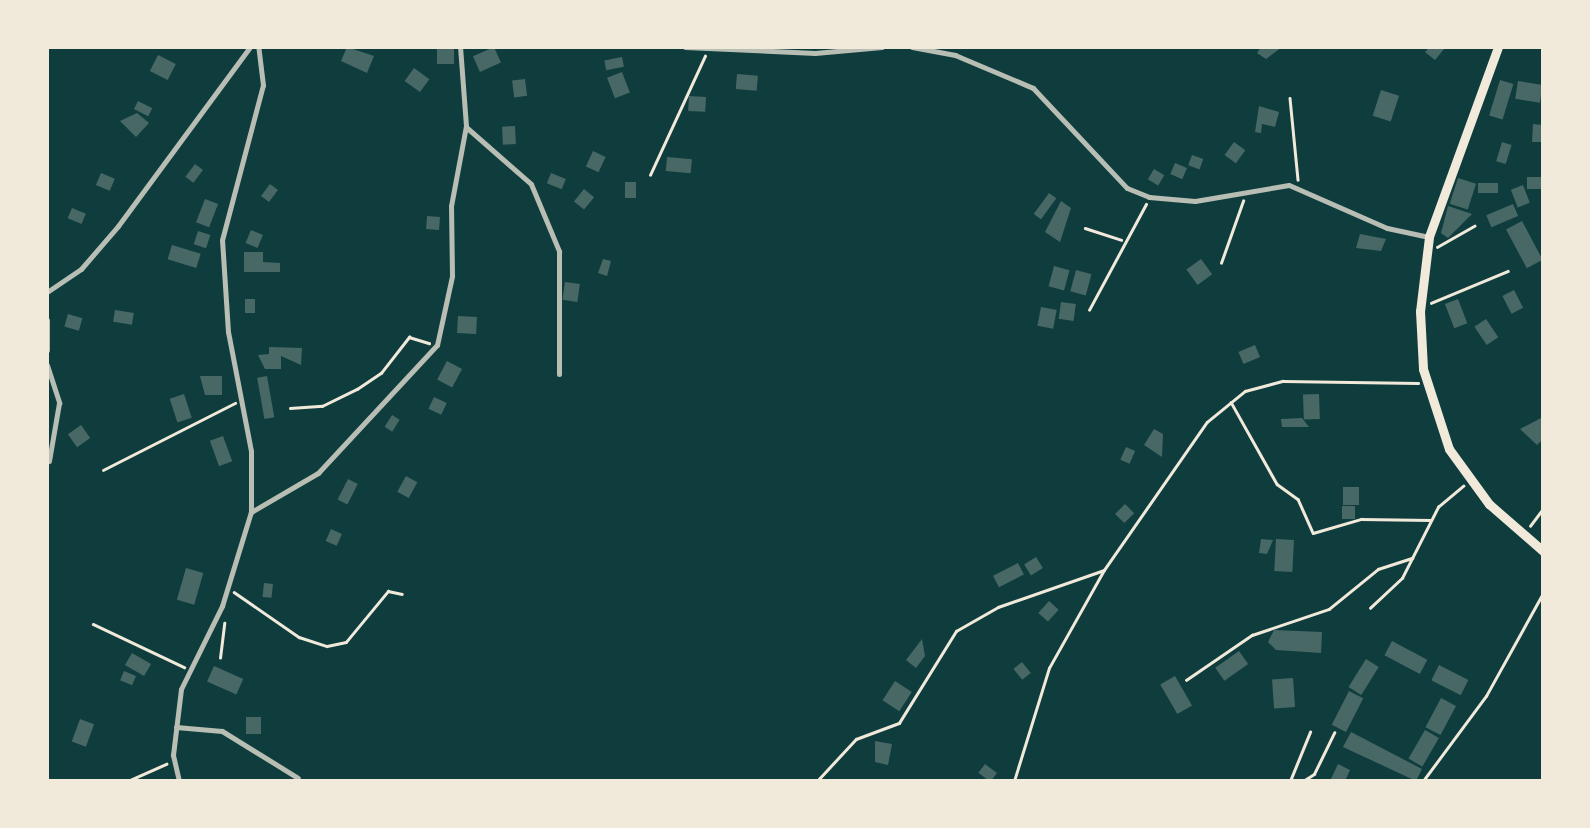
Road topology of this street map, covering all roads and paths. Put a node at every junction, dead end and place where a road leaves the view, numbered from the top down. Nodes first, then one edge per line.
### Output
1 (250, 47) edge
2 (258, 47) edge
3 (460, 47) edge
4 (685, 47) edge
5 (882, 47) edge
6 (912, 47) edge
7 (1498, 47) edge
8 (708, 50) junction
9 (1290, 98) dead end
10 (466, 126) junction
11 (650, 175) dead end
12 (1299, 187) junction
13 (1245, 194) junction
14 (1149, 197) junction
15 (1474, 226) dead end
16 (1085, 228) dead end
17 (1121, 240) junction
18 (1428, 242) junction
19 (1221, 263) dead end
20 (1508, 271) dead end
21 (47, 292) edge
22 (1089, 310) dead end
23 (1420, 311) junction
24 (47, 320) edge
25 (437, 345) junction
26 (47, 350) edge
27 (47, 365) edge
28 (559, 374) dead end
29 (1425, 383) junction
30 (240, 399) junction
31 (1231, 401) junction
32 (289, 408) dead end
33 (49, 461) dead end
34 (103, 470) dead end
35 (1472, 481) junction
36 (1543, 509) edge
37 (251, 512) junction
38 (1430, 520) junction
39 (1525, 537) junction
40 (1543, 551) edge
41 (1412, 558) junction
42 (1104, 570) junction
43 (228, 589) junction
44 (1543, 593) edge
45 (401, 594) dead end
46 (222, 606) junction
47 (1370, 608) dead end
48 (93, 624) dead end
49 (220, 658) dead end
50 (187, 668) junction
51 (1186, 680) dead end
52 (176, 727) junction
53 (1310, 732) dead end
54 (1334, 733) dead end
55 (173, 765) junction
56 (298, 778) dead end
57 (128, 781) edge
58 (178, 781) edge
59 (817, 781) edge
60 (1014, 781) edge
61 (1290, 781) edge
62 (1303, 781) edge
63 (1423, 781) edge

1 - 21 street
2 - 30 street
3 - 10 street
4 - 8 street
5 - 8 street
6 - 14 street
7 - 18 main road
8 - 11 path
9 - 12 path
10 - 25 street
10 - 28 street
12 - 13 street
12 - 18 street
13 - 14 street
13 - 19 path
14 - 17 path
15 - 18 path
16 - 17 path
17 - 22 path
18 - 23 main road
20 - 23 path
23 - 29 main road
24 - 26 street
25 - 32 path
25 - 37 street
27 - 33 street
29 - 31 path
29 - 35 main road
30 - 34 path
30 - 37 street
31 - 38 path
31 - 42 path
35 - 38 path
35 - 39 main road
36 - 39 path
37 - 43 street
38 - 41 path
39 - 40 main road
41 - 47 path
41 - 51 path
42 - 59 path
42 - 60 path
43 - 45 path
43 - 46 street
44 - 63 path
46 - 49 path
46 - 50 street
48 - 50 path
50 - 52 street
52 - 55 street
52 - 56 street
53 - 61 path
54 - 62 path
55 - 57 path
55 - 58 street

